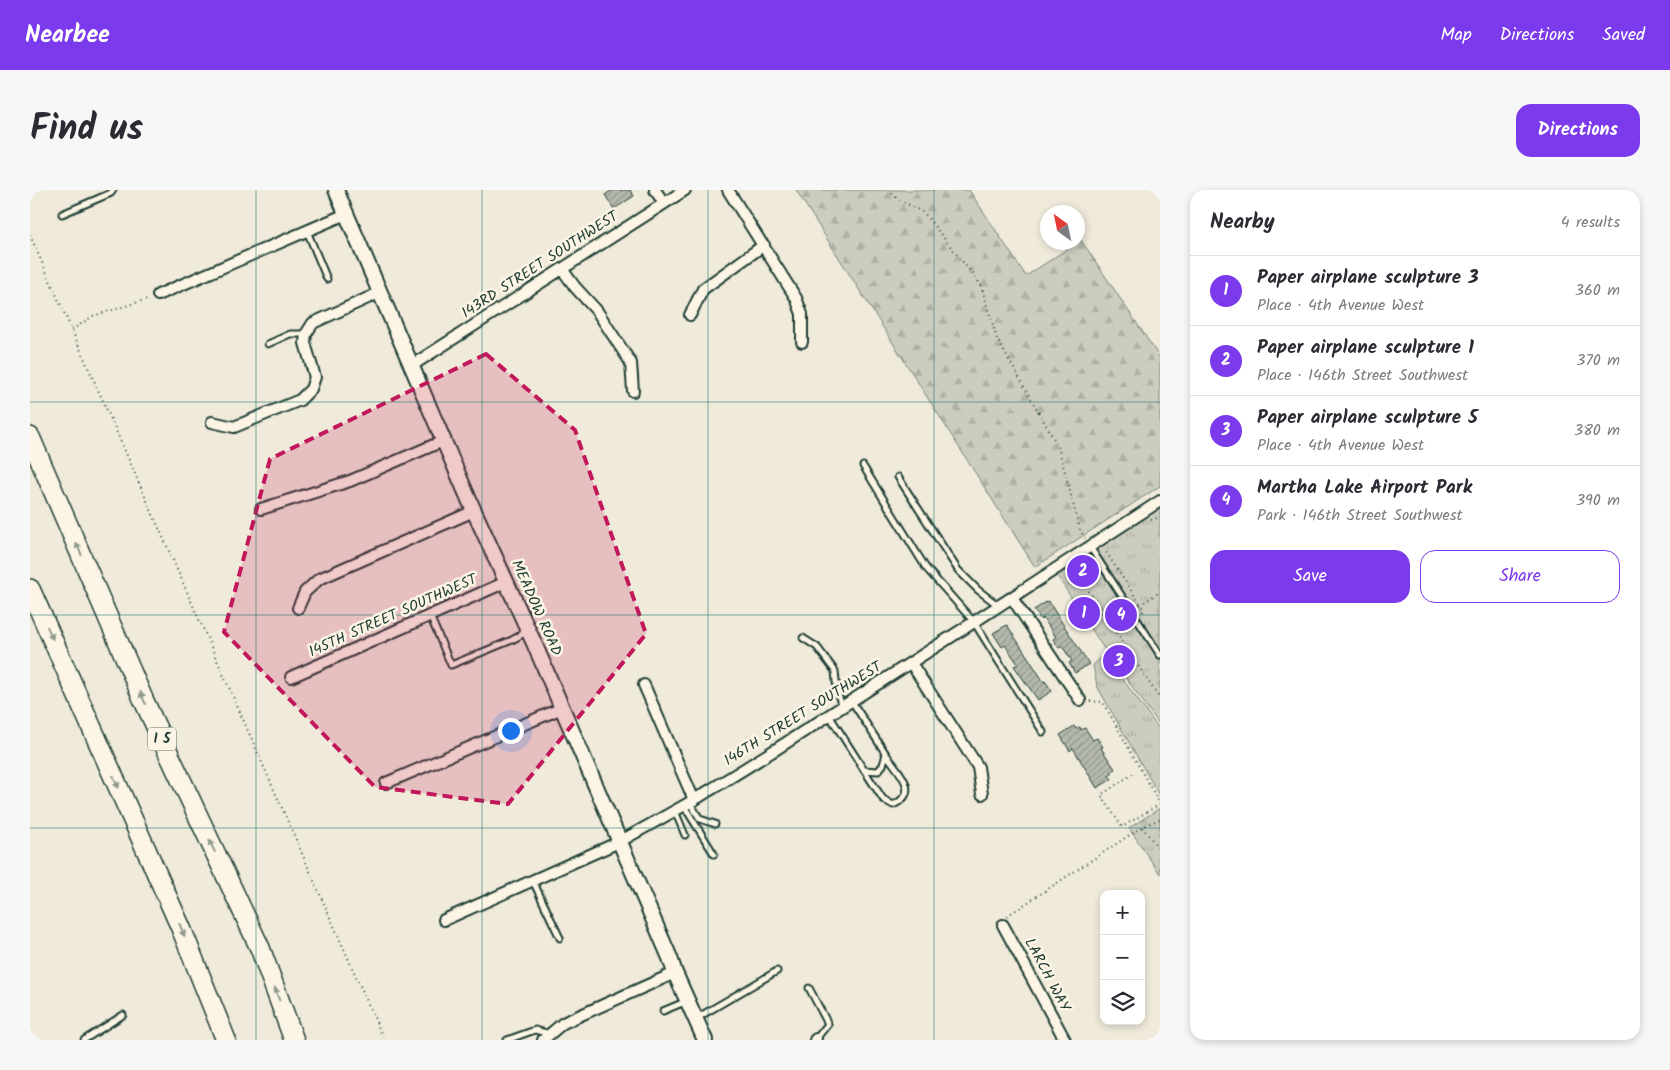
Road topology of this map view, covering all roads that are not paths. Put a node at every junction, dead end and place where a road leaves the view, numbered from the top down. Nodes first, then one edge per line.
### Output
1 (113, 190) edge
2 (336, 190) edge
3 (655, 190) edge
4 (685, 190) edge
5 (728, 190) edge
6 (664, 203) junction
7 (62, 214) dead end
8 (346, 214) junction
9 (307, 231) junction
10 (764, 245) junction
11 (562, 269) junction
12 (327, 279) dead end
13 (380, 293) junction
14 (158, 295) road end
15 (690, 315) dead end
16 (306, 334) junction
17 (802, 342) dead end
18 (268, 344) dead end
19 (411, 366) junction
20 (633, 391) dead end
21 (212, 422) dead end
22 (30, 437) edge
23 (443, 441) junction
24 (863, 466) dead end
25 (898, 477) dead end
26 (1160, 501) edge
27 (261, 509) dead end
28 (474, 511) junction
29 (1090, 547) junction
30 (506, 582) junction
31 (30, 589) edge
32 (1012, 598) junction
33 (999, 606) junction
34 (298, 608) dead end
35 (430, 616) junction
36 (974, 622) junction
37 (528, 630) junction
38 (803, 638) dead end
39 (1160, 655) edge
40 (911, 663) junction
41 (291, 677) dead end
42 (644, 685) dead end
43 (851, 700) junction
44 (1080, 700) road end
45 (842, 706) junction
46 (562, 708) junction
47 (829, 715) junction
48 (1042, 732) dead end
49 (886, 754) junction
50 (864, 770) junction
51 (386, 784) dead end
52 (982, 794) dead end
53 (686, 805) junction
54 (715, 824) dead end
55 (685, 835) dead end
56 (619, 842) junction
57 (714, 854) dead end
58 (533, 880) junction
59 (444, 920) dead end
60 (1003, 925) road end
61 (560, 938) dead end
62 (777, 971) dead end
63 (675, 973) junction
64 (809, 988) dead end
65 (688, 1001) junction
66 (663, 1011) dead end
67 (123, 1015) dead end
68 (696, 1018) junction
69 (547, 1037) edge
70 (84, 1040) edge
71 (226, 1040) edge
72 (294, 1040) edge
73 (507, 1040) edge
74 (705, 1040) edge
75 (815, 1040) edge
76 (1065, 1040) edge

1 - 7 lane
2 - 8 street, MEADOW ROAD
3 - 6 street
4 - 6 street, 143RD STREET SOUTHWEST
5 - 10 street
6 - 11 street, 143RD STREET SOUTHWEST
8 - 9 street
8 - 13 street, MEADOW ROAD
9 - 12 lane
9 - 14 street
10 - 15 street
10 - 17 street
11 - 19 street, 143RD STREET SOUTHWEST
11 - 20 street
13 - 16 street
13 - 19 street, MEADOW ROAD
16 - 18 lane
16 - 21 street
19 - 23 street, MEADOW ROAD
72 -> 22 highway, I 5
23 - 27 street
23 - 28 street, MEADOW ROAD
24 - 36 lane
25 - 33 lane
26 - 29 street, 146TH STREET SOUTHWEST
28 - 30 street, MEADOW ROAD
28 - 34 street
29 - 32 street, 146TH STREET SOUTHWEST
29 - 39 lane
30 - 35 street, 145TH STREET SOUTHWEST
30 - 37 street, MEADOW ROAD
31 -> 71 highway
32 - 33 street, 146TH STREET SOUTHWEST
32 - 44 street
33 - 36 street, 146TH STREET SOUTHWEST
35 - 37 lane
35 - 41 street, 145TH STREET SOUTHWEST
36 - 40 street, 146TH STREET SOUTHWEST
36 - 48 lane
37 - 46 street, MEADOW ROAD
38 - 45 lane
40 - 43 street, 146TH STREET SOUTHWEST
40 - 52 street
42 - 53 street
43 - 45 street, 146TH STREET SOUTHWEST
43 - 49 lane
45 - 47 street, 146TH STREET SOUTHWEST
46 - 51 street
46 - 56 street, MEADOW ROAD
47 - 50 lane
47 - 53 street, 146TH STREET SOUTHWEST
49 - 50 lane
49 - 50 lane
53 - 54 lane
53 - 55 lane
53 - 56 street, 146TH STREET SOUTHWEST
53 - 57 lane
56 - 58 street, 146TH STREET SOUTHWEST
56 - 63 street, MEADOW ROAD
58 - 59 street, 146TH STREET SOUTHWEST
58 - 61 lane
60 - 76 street, LARCH WAY
62 - 68 lane
63 - 65 street, MEADOW ROAD
63 - 69 street
64 - 75 lane
65 - 66 lane
65 - 68 street, MEADOW ROAD
67 - 70 lane
68 - 74 street, MEADOW ROAD
69 - 73 lane

